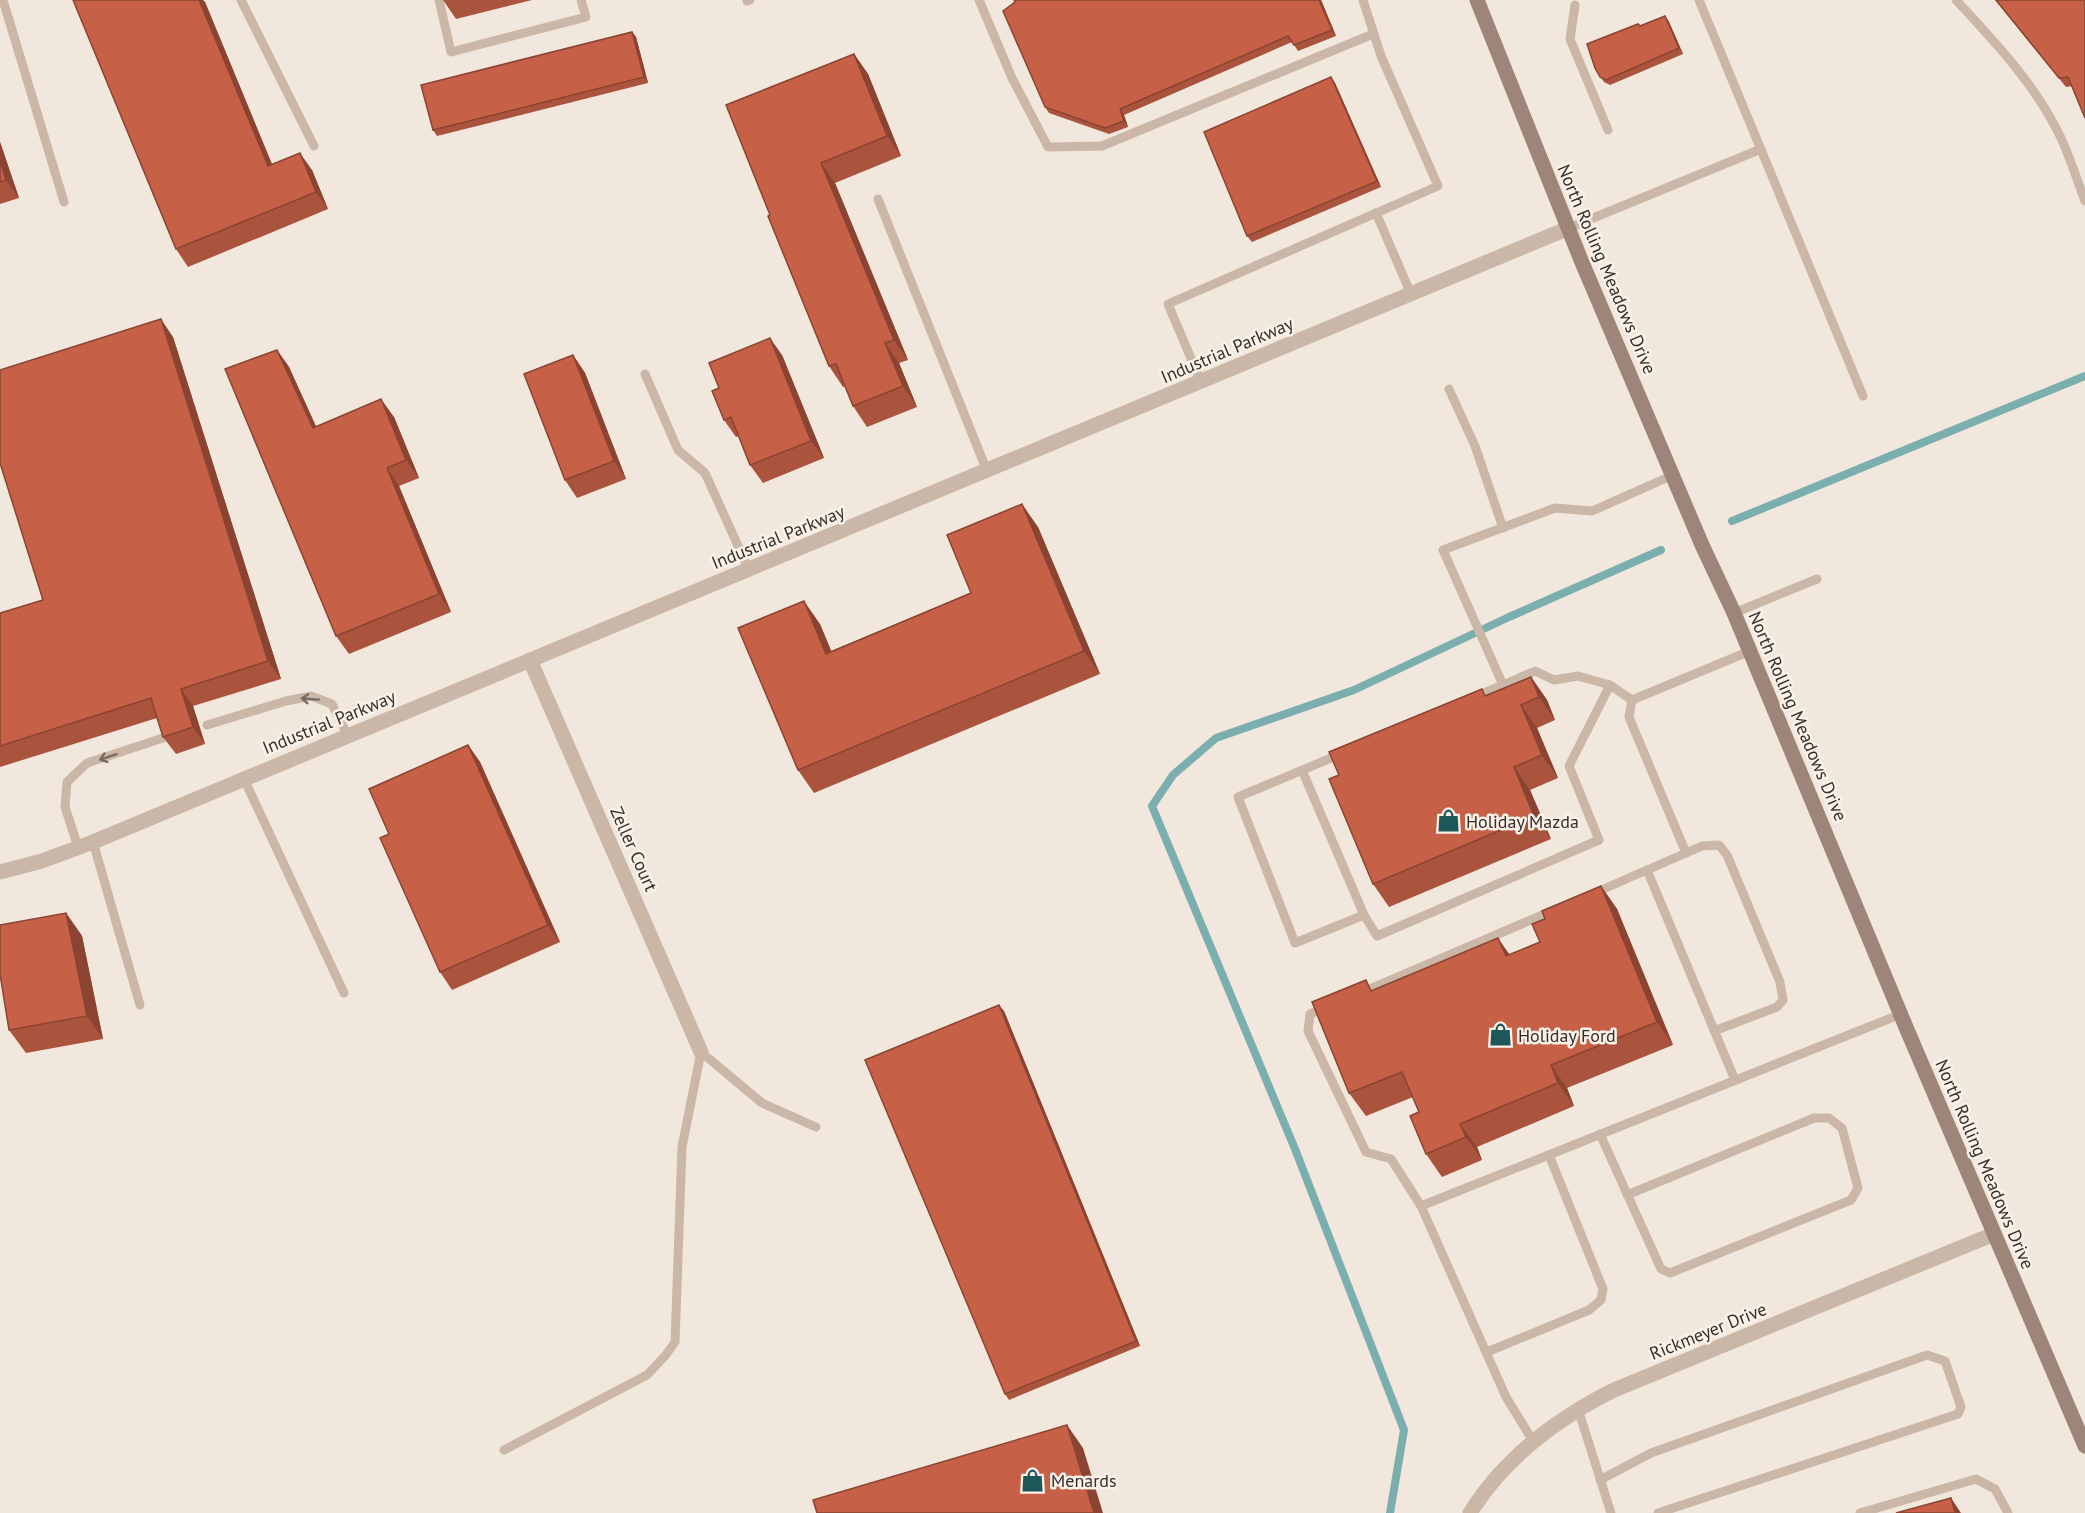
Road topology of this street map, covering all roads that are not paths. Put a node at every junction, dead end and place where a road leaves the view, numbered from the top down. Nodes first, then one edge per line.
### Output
1 (3, 0) edge
2 (241, 0) edge
3 (439, 0) edge
4 (581, 0) edge
5 (979, 0) edge
6 (1363, 0) edge
7 (1477, 0) edge
8 (1699, 0) edge
9 (1956, 0) edge
10 (1575, 5) dead end
11 (1373, 34) junction
12 (1608, 129) dead end
13 (314, 146) dead end
14 (1761, 149) junction
15 (878, 199) dead end
16 (2085, 201) edge
17 (64, 202) dead end
18 (1376, 213) junction
19 (1569, 228) junction
20 (1411, 294) junction
21 (645, 374) dead end
22 (1201, 382) junction
23 (1449, 389) dead end
24 (1863, 396) dead end
25 (987, 471) junction
26 (1673, 475) junction
27 (1503, 528) junction
28 (749, 570) junction
29 (1817, 579) dead end
30 (1734, 613) junction
31 (1750, 651) junction
32 (530, 660) junction
33 (1503, 685) junction
34 (1610, 685) junction
35 (1632, 700) junction
36 (1461, 703) edge
37 (207, 725) dead end
38 (348, 736) junction
39 (163, 738) edge
40 (1355, 748) edge
41 (1302, 770) junction
42 (244, 779) junction
43 (86, 844) junction
44 (1686, 853) junction
45 (1647, 870) junction
46 (0, 872) edge
47 (1583, 898) edge
48 (1562, 907) edge
49 (1364, 915) junction
50 (344, 993) dead end
51 (1359, 994) edge
52 (1339, 1002) edge
53 (140, 1005) dead end
54 (1901, 1014) junction
55 (1714, 1031) junction
56 (701, 1053) junction
57 (1735, 1080) junction
58 (816, 1127) dead end
59 (1600, 1134) junction
60 (1549, 1155) junction
61 (1627, 1195) junction
62 (1421, 1206) junction
63 (1994, 1234) junction
64 (1486, 1352) junction
65 (1578, 1409) junction
66 (2081, 1426) edge
67 (1533, 1441) junction
68 (2085, 1446) edge
69 (504, 1450) dead end
70 (1600, 1480) junction
71 (1470, 1513) edge
72 (1611, 1513) edge
73 (1658, 1513) edge
74 (1860, 1513) edge
75 (2008, 1513) edge

1 - 17 lane
2 - 13 lane
3 - 4 lane
5 - 11 lane
6 - 11 lane
7 - 19 main road, North Rolling Meadows Drive
8 - 14 lane
9 - 16 lane
10 - 12 lane
11 - 18 lane
14 - 19 lane
14 - 24 lane
15 - 25 lane
18 - 20 lane
18 - 22 lane
19 - 20 street, Industrial Parkway
19 - 26 main road, North Rolling Meadows Drive
20 - 22 street, Industrial Parkway
21 - 28 lane
22 - 25 street, Industrial Parkway
23 - 27 lane
25 - 28 street, Industrial Parkway
26 - 27 lane
26 - 30 main road, North Rolling Meadows Drive
27 - 33 lane
28 - 32 street, Industrial Parkway
29 - 30 lane
30 - 31 main road, North Rolling Meadows Drive
31 - 35 lane
31 - 54 main road, North Rolling Meadows Drive
32 - 38 street, Industrial Parkway
32 - 56 street, Zeller Court
33 - 34 lane
33 - 36 lane
34 - 35 lane
34 - 49 lane
35 - 44 lane
38 -> 37 lane
38 - 42 street, Industrial Parkway
39 -> 43 lane
40 - 41 lane
41 - 49 lane
41 - 49 lane
42 - 43 street, Industrial Parkway
42 - 50 lane
43 - 46 street, Industrial Parkway
43 - 53 lane
44 - 45 lane
44 - 55 lane
45 - 47 lane
45 - 55 lane
48 - 51 lane
52 - 62 lane
54 - 57 lane
54 - 63 main road, North Rolling Meadows Drive
55 - 57 lane
56 - 58 lane
56 - 69 lane
57 - 59 lane
59 - 60 lane
59 - 61 lane
60 - 62 lane
60 - 64 lane
61 - 61 lane
62 - 64 lane
63 - 65 street, Rickmeyer Drive
63 - 66 main road, North Rolling Meadows Drive
64 - 67 lane
65 - 67 street, Rickmeyer Drive
65 - 70 lane
66 - 68 main road, North Rolling Meadows Drive
67 - 71 street, Rickmeyer Drive
70 - 72 lane
70 - 73 lane
74 - 75 lane

